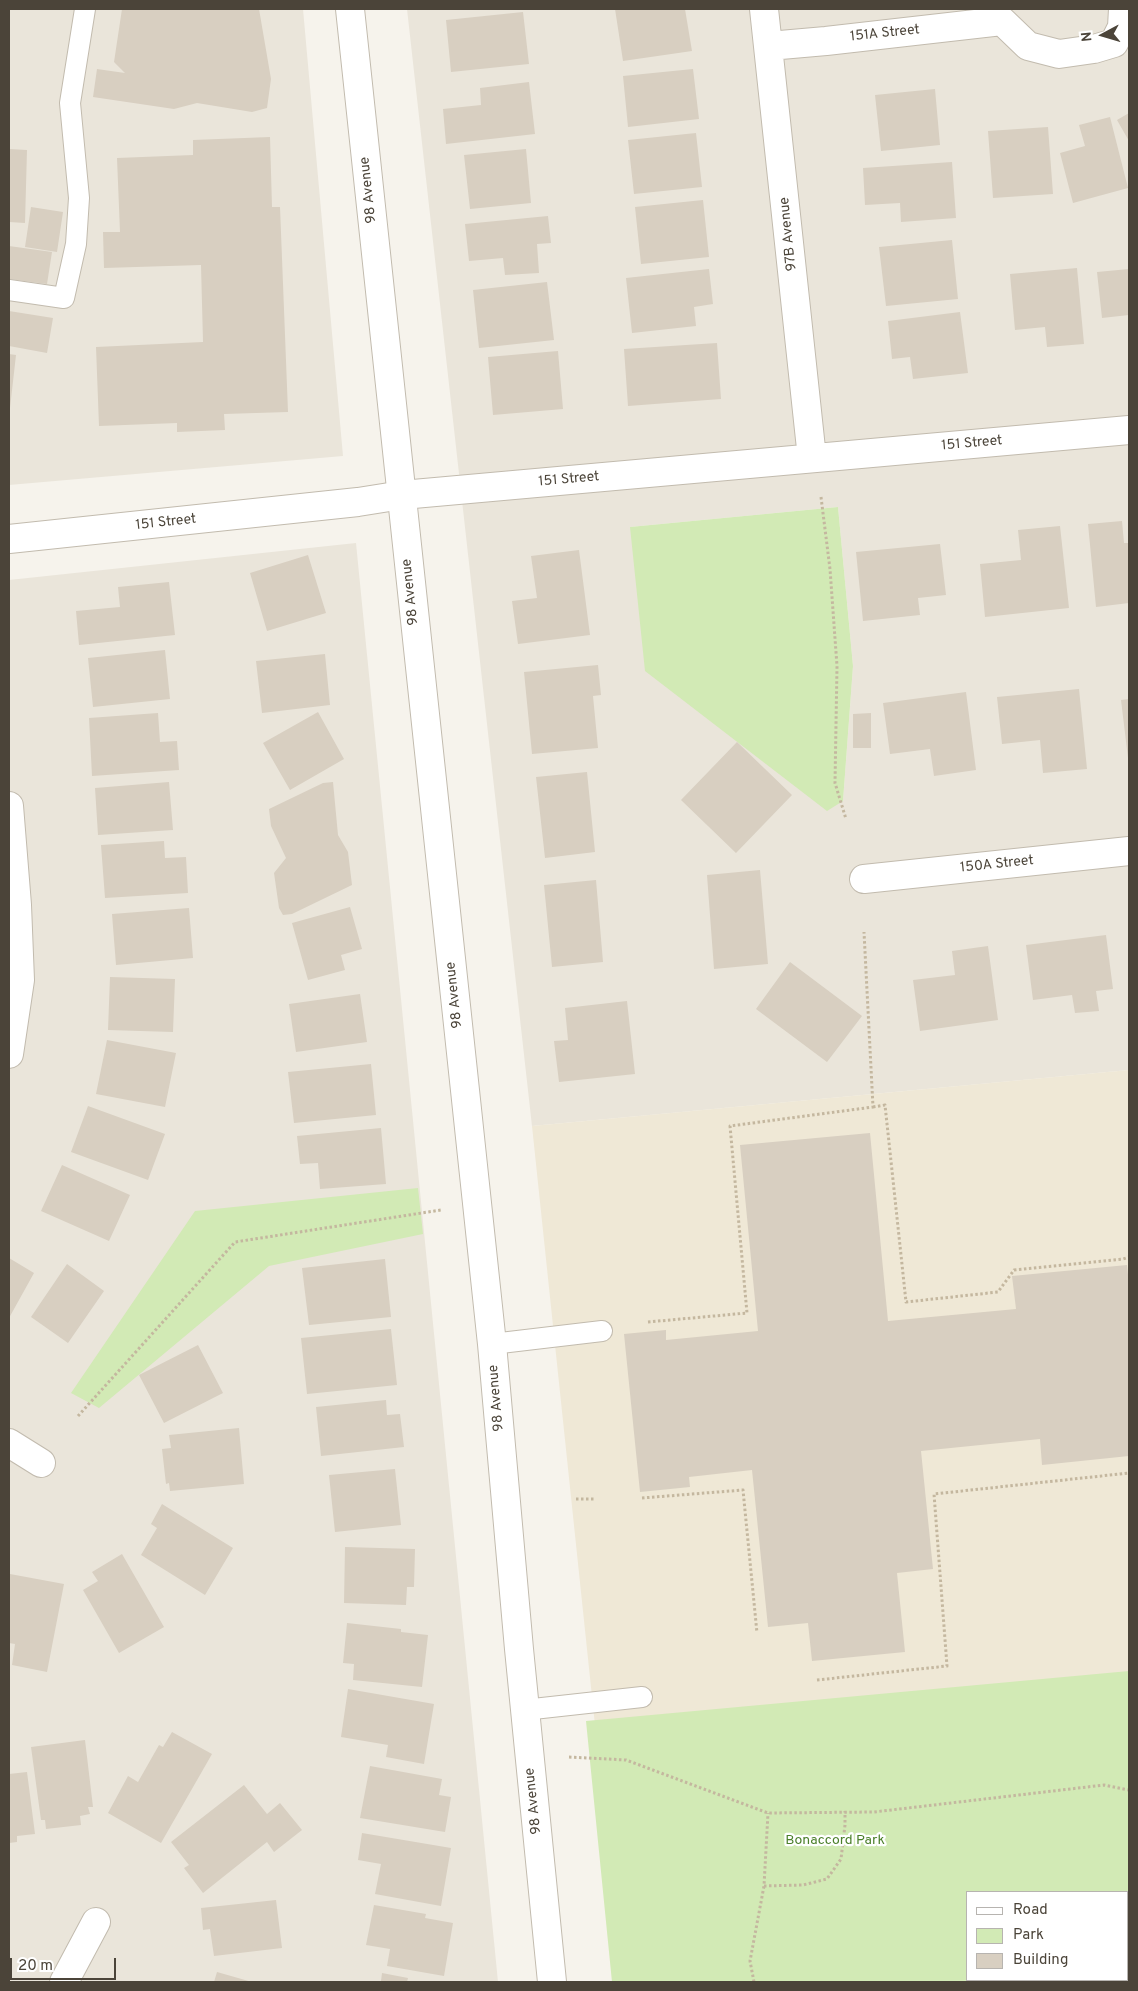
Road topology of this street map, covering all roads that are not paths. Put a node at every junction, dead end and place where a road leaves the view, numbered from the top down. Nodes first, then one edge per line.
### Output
1 (85, 9) edge
2 (350, 9) edge
3 (764, 9) edge
4 (1123, 9) edge
5 (1005, 15) edge
6 (769, 46) junction
7 (9, 290) edge
8 (1129, 430) edge
9 (812, 458) junction
10 (402, 495) junction
11 (9, 539) edge
12 (9, 806) edge
13 (1129, 851) edge
14 (864, 879) dead end
15 (9, 1054) edge
16 (602, 1331) dead end
17 (492, 1344) junction
18 (9, 1443) edge
19 (41, 1463) dead end
20 (642, 1697) dead end
21 (524, 1710) junction
22 (96, 1922) dead end
23 (64, 1982) edge
24 (552, 1982) edge

1 - 7 lane
2 - 10 street, 98 Avenue
3 - 6 street, 97B Avenue
4 - 5 street, 151A Street
5 - 6 street, 151A Street
6 - 9 street, 97B Avenue
8 - 9 street, 151 Street
9 - 10 street, 151 Street
10 - 11 street, 151 Street
10 - 17 street, 98 Avenue
12 - 15 street
13 - 14 street, 150A Street
16 - 17 lane
17 - 21 street, 98 Avenue
18 - 19 street
20 - 21 lane
21 - 24 street, 98 Avenue
22 - 23 street

